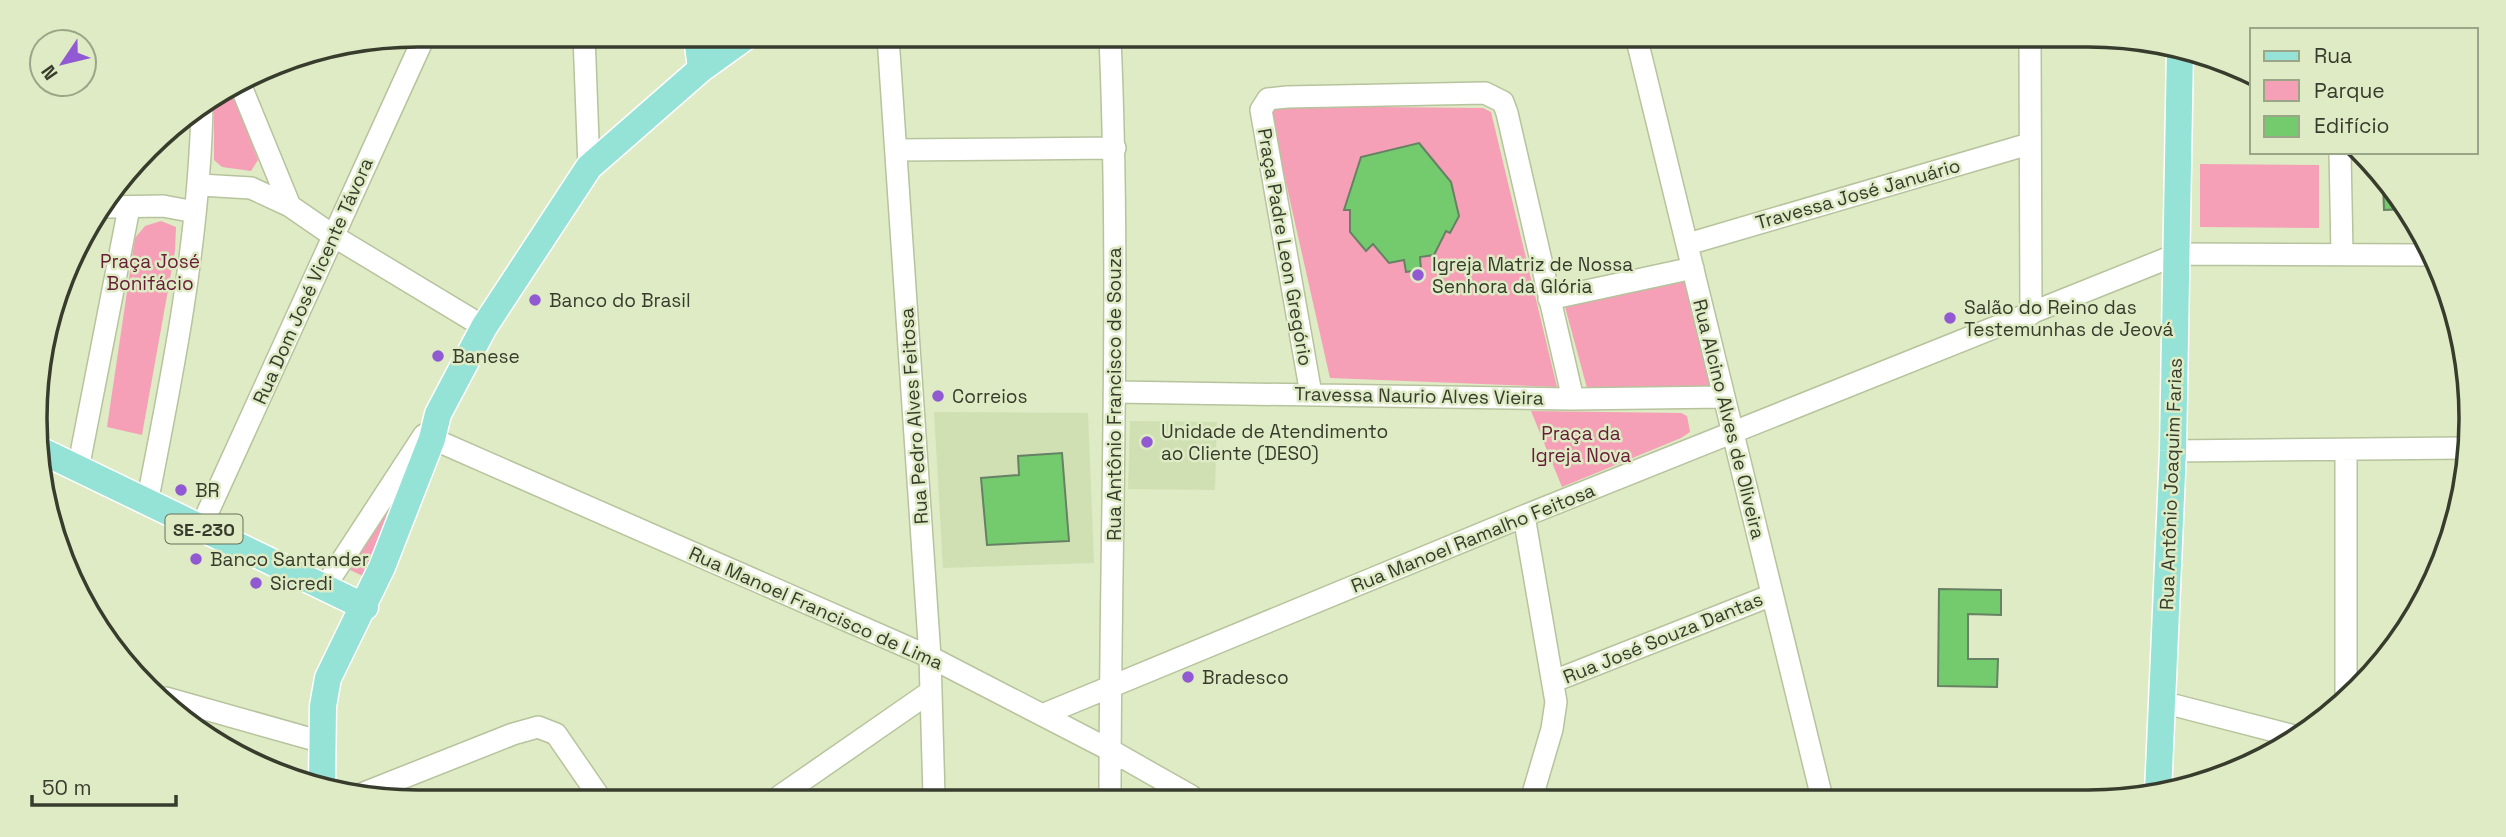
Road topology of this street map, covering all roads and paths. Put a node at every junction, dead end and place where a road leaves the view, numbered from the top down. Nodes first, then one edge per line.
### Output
1 (420, 47) edge
2 (584, 47) edge
3 (698, 47) edge
4 (732, 47) edge
5 (889, 47) edge
6 (1110, 47) edge
7 (1639, 47) edge
8 (2030, 47) edge
9 (2180, 59) edge
10 (701, 69) junction
11 (243, 92) edge
12 (202, 117) edge
13 (2029, 144) junction
14 (1115, 148) junction
15 (897, 150) junction
16 (2340, 154) edge
17 (589, 167) junction
18 (200, 184) junction
19 (290, 206) junction
20 (113, 207) edge
21 (130, 208) junction
22 (195, 212) junction
23 (335, 237) junction
24 (1688, 244) junction
25 (2342, 253) junction
26 (2178, 254) junction
27 (2420, 255) edge
28 (1693, 268) junction
29 (1549, 299) junction
30 (2031, 314) junction
31 (484, 327) junction
32 (1115, 392) junction
33 (1311, 394) junction
34 (1723, 397) junction
35 (1573, 399) junction
36 (431, 429) junction
37 (1733, 434) junction
38 (2458, 448) edge
39 (2347, 450) junction
40 (2173, 451) junction
41 (49, 454) edge
42 (78, 469) junction
43 (148, 503) junction
44 (1524, 516) junction
45 (201, 527) junction
46 (324, 588) junction
47 (1772, 595) junction
48 (365, 607) junction
49 (930, 657) junction
50 (1554, 681) junction
51 (2346, 685) edge
52 (1111, 687) junction
53 (930, 692) junction
54 (178, 701) edge
55 (2162, 702) junction
56 (1042, 715) junction
57 (2284, 733) edge
58 (322, 742) junction
59 (1110, 750) junction
60 (322, 777) edge
61 (2158, 783) edge
62 (376, 787) edge
63 (595, 790) edge
64 (789, 790) edge
65 (934, 790) edge
66 (1110, 790) edge
67 (1180, 790) edge
68 (1534, 790) edge
69 (1820, 790) edge

1 - 23 street, Rua Dom José Vicente Távora
2 - 17 street
3 - 10 main road
4 - 10 main road
5 - 15 street, Rua Pedro Alves Feitosa
6 - 14 street, Rua Antônio Francisco de Souza
7 - 24 street, Rua Alcino Alves de Oliveira
8 - 13 street
9 - 26 main road, Rua Antônio Joaquim Farias
10 - 17 main road
11 - 19 street
12 - 18 street
13 - 24 street, Travessa José Januário
13 - 30 street
14 - 15 street
14 - 32 street, Rua Antônio Francisco de Souza
15 - 49 street, Rua Pedro Alves Feitosa
16 - 25 street
17 - 31 main road
18 - 19 street
18 - 22 street
19 - 23 street
20 - 21 street
21 - 22 street
21 - 42 street
22 - 43 street
23 - 31 street
23 - 45 street, Rua Dom José Vicente Távora
24 - 28 street, Rua Alcino Alves de Oliveira
25 - 26 street
25 - 27 street
26 - 30 street, Rua Manoel Ramalho Feitosa
26 - 40 main road, Rua Antônio Joaquim Farias
28 - 29 street
28 - 34 street, Rua Alcino Alves de Oliveira
29 - 33 street, Praça Padre Leon Gregório
29 - 35 street, Praça Padre Leon Gregório
30 - 37 street, Rua Manoel Ramalho Feitosa
31 - 36 main road
32 - 33 street, Travessa Naurio Alves Vieira
32 - 52 street, Rua Antônio Francisco de Souza
33 - 35 street, Travessa Naurio Alves Vieira
34 - 35 street, Travessa Naurio Alves Vieira
34 - 37 street, Rua Alcino Alves de Oliveira
36 - 46 street
36 - 48 main road
36 - 49 street, Rua Manoel Francisco de Lima
37 - 44 street, Rua Manoel Ramalho Feitosa
37 - 47 street, Rua Alcino Alves de Oliveira
38 - 39 street
39 - 40 street
39 - 51 street
40 - 55 main road, Rua Antônio Joaquim Farias
41 - 42 main road, SE-230
42 - 43 main road, SE-230
43 - 45 main road, SE-230
44 - 50 street
44 - 52 street, Rua Manoel Ramalho Feitosa
45 - 46 main road, SE-230
46 - 48 main road, SE-230
47 - 50 street, Rua José Souza Dantas
47 - 69 street, Rua Alcino Alves de Oliveira
48 - 58 main road
49 - 53 street, Rua Pedro Alves Feitosa
49 - 56 street, Rua Manoel Francisco de Lima
50 - 68 street
52 - 56 street, Rua Manoel Ramalho Feitosa
52 - 59 street, Rua Antônio Francisco de Souza
53 - 64 street
53 - 65 street, Rua Pedro Alves Feitosa
54 - 58 street
55 - 57 street
55 - 61 main road, Rua Antônio Joaquim Farias
56 - 59 street, Rua Manoel Francisco de Lima
58 - 60 main road
59 - 66 street, Rua Antônio Francisco de Souza
59 - 67 street, Rua Manoel Francisco de Lima
62 - 63 street

